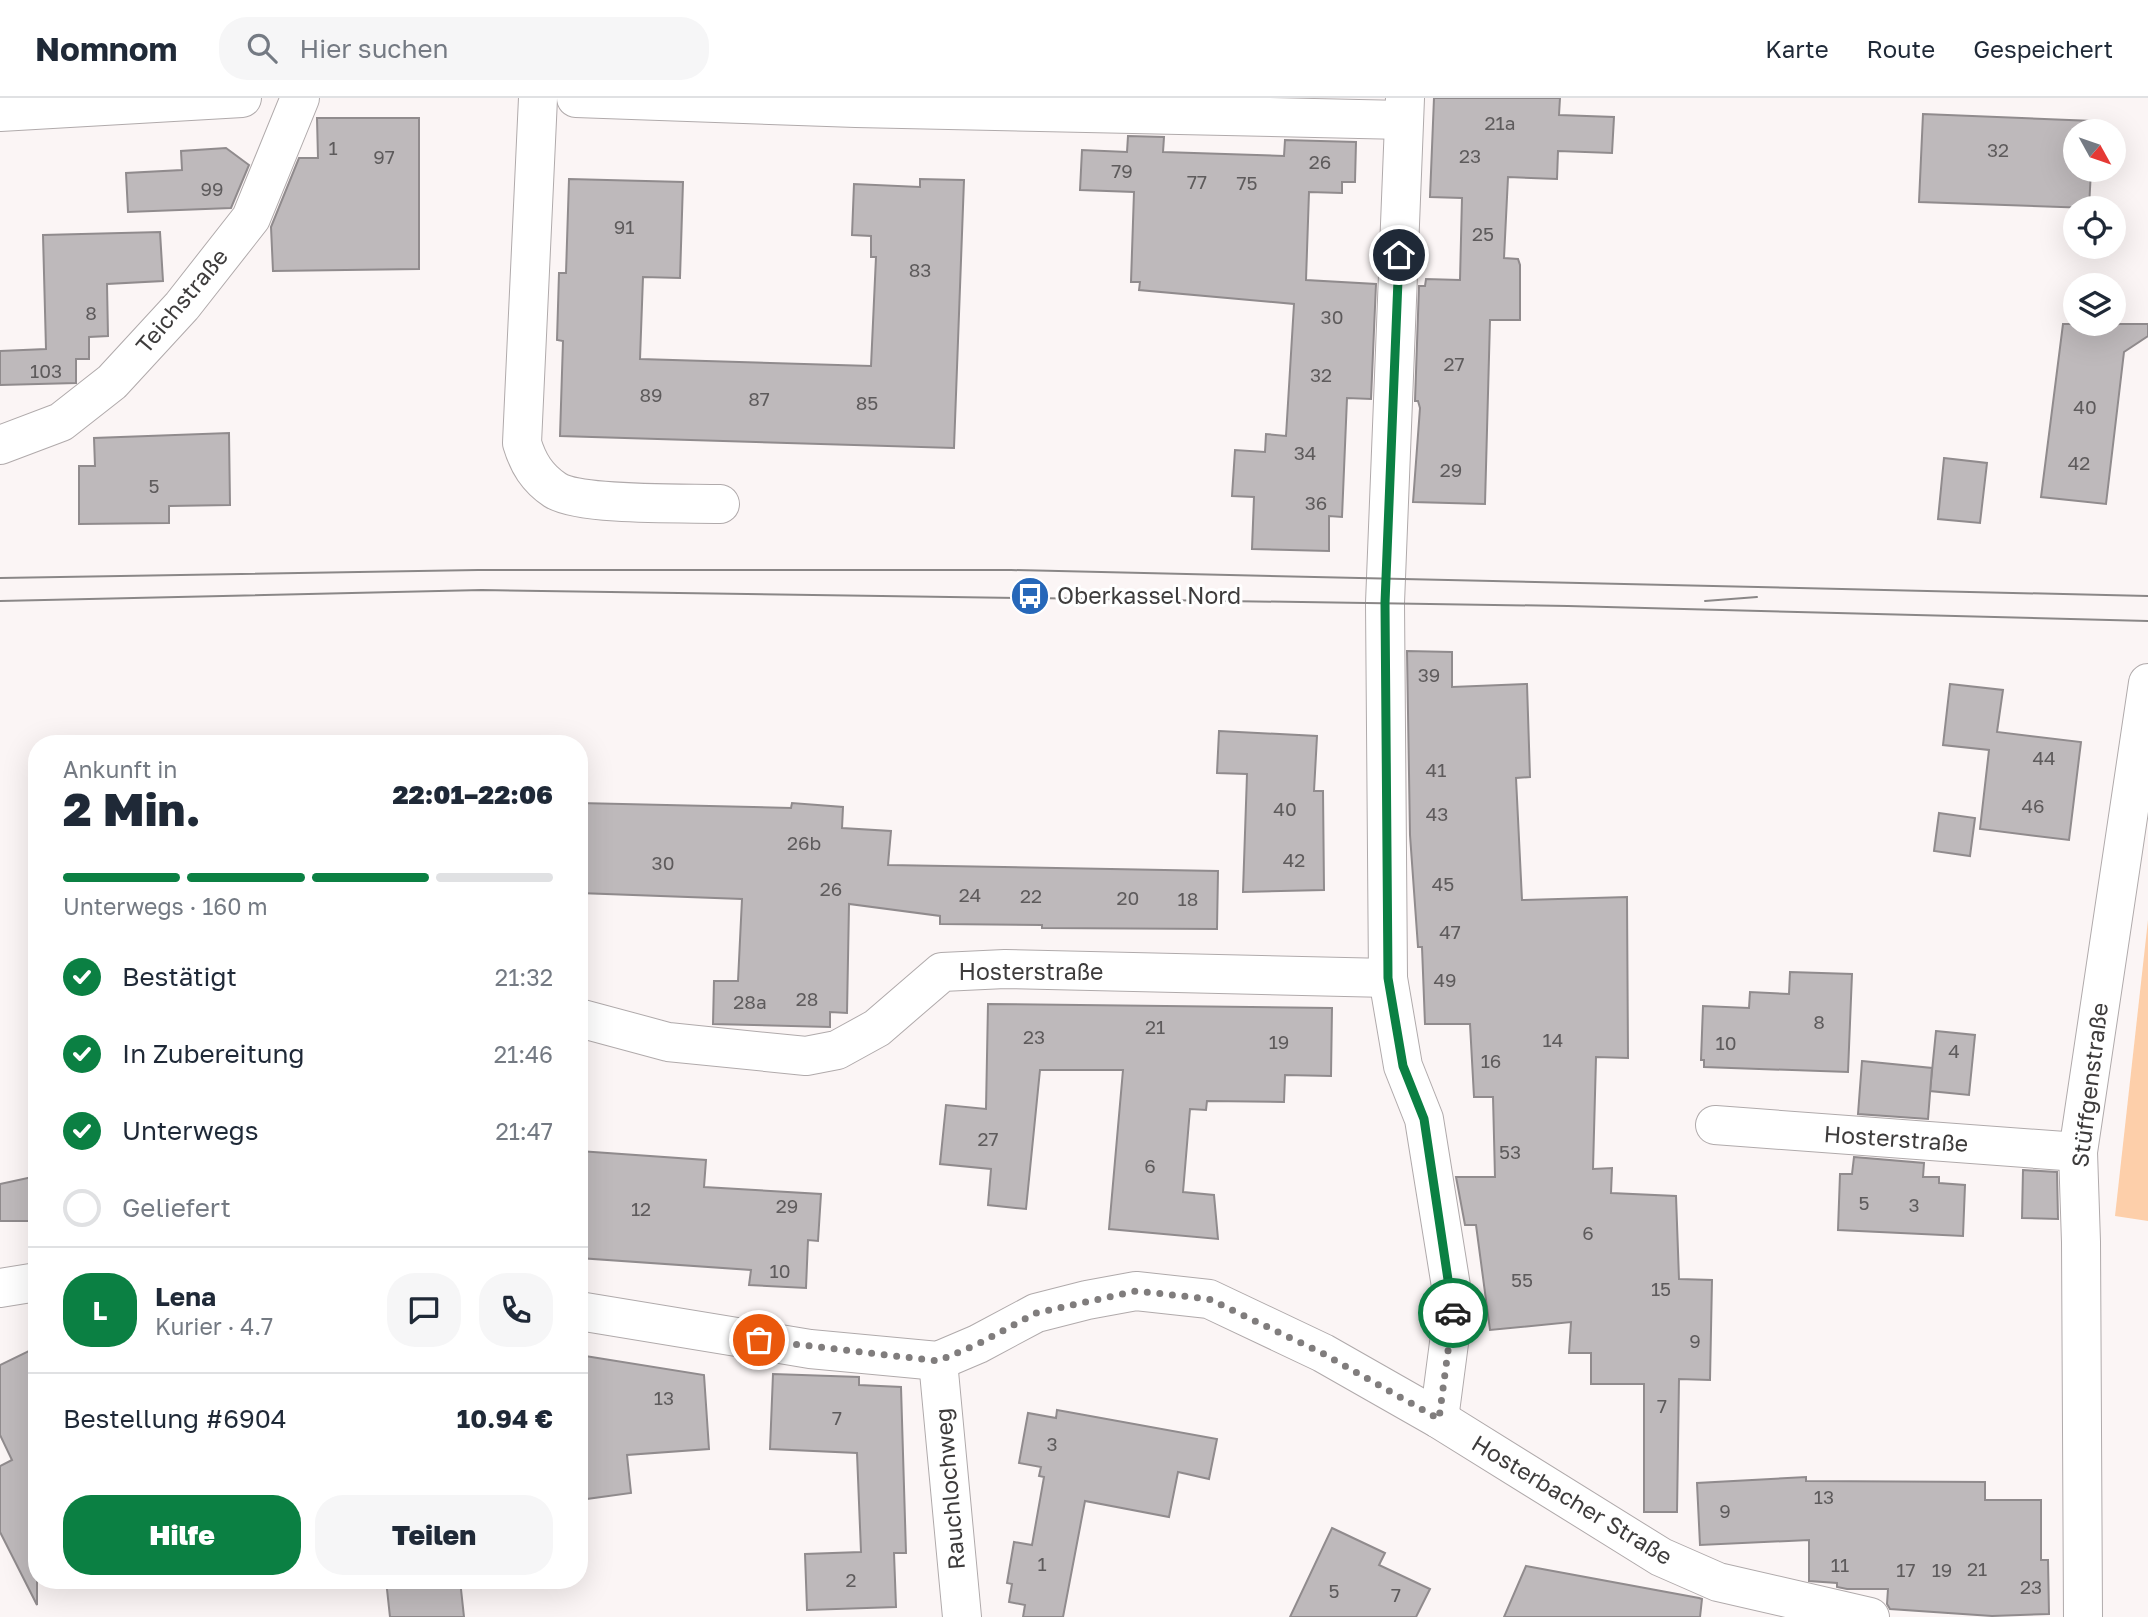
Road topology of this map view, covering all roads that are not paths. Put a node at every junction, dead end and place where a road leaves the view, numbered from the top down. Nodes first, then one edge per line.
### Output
1 (242, 98) edge
2 (300, 98) edge
3 (538, 98) edge
4 (576, 98) edge
5 (1405, 109) edge
6 (0, 113) edge
7 (0, 445) edge
8 (720, 504) dead end
9 (2148, 683) edge
10 (1388, 978) junction
11 (588, 1020) edge
12 (1715, 1125) dead end
13 (2078, 1152) junction
14 (28, 1284) edge
15 (0, 1289) edge
16 (588, 1312) edge
17 (938, 1361) junction
18 (1439, 1419) junction
19 (962, 1617) edge
20 (1870, 1617) edge
21 (2083, 1617) edge

1 - 6 street
2 - 7 street, Teichstraße
3 - 8 street
4 - 5 street
5 - 10 street
9 - 13 street, Stüffgenstraße
10 - 11 street, Hosterstraße
10 - 18 street
12 - 13 street, Hosterstraße
13 - 21 street, Stüffgenstraße
14 - 15 street
16 - 17 street
17 - 18 street, Hosterbacher Straße
17 - 19 street, Rauchlochweg
18 - 20 street, Hosterbacher Straße

